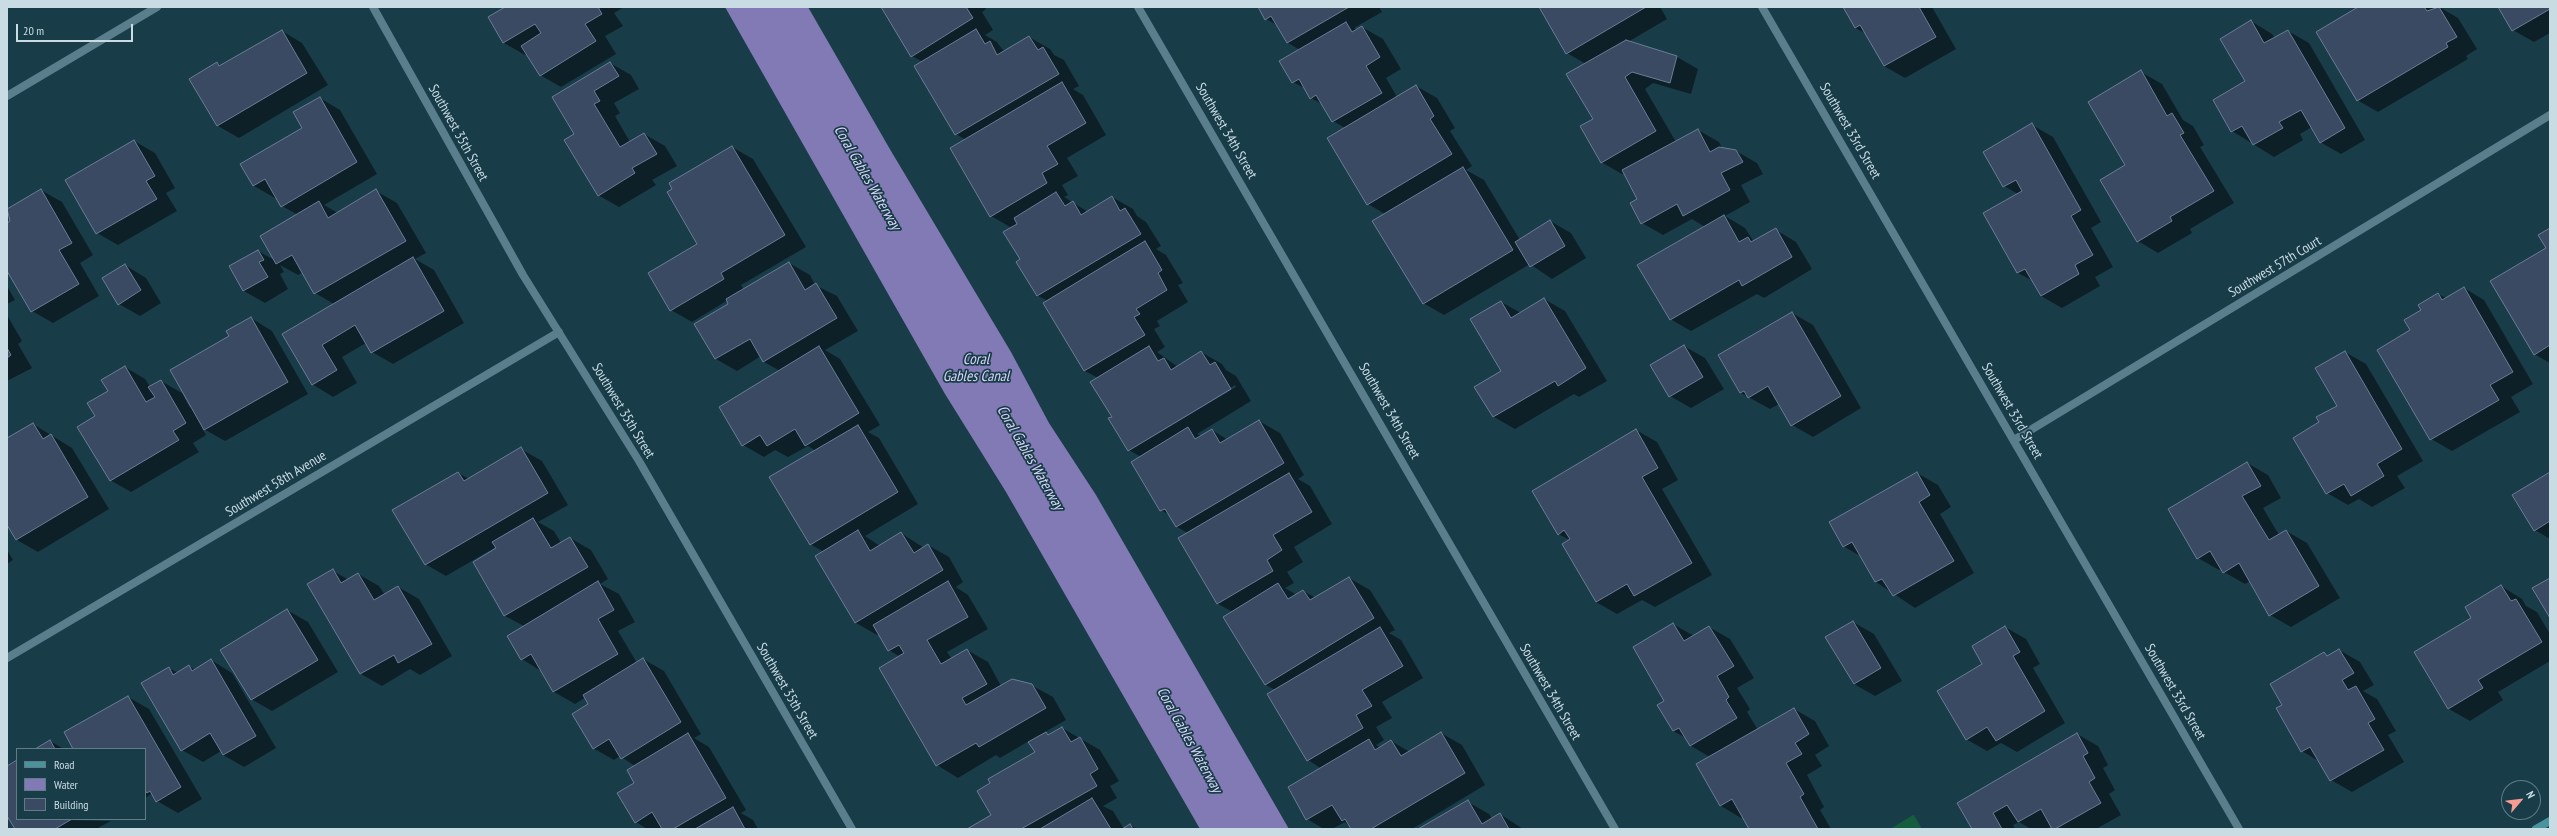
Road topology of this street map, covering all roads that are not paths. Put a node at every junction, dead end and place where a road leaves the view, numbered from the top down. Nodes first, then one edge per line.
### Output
1 (157, 7) edge
2 (373, 7) edge
3 (1138, 7) edge
4 (1762, 7) edge
5 (7, 96) edge
6 (2550, 115) edge
7 (559, 332) junction
8 (2014, 440) junction
9 (7, 658) edge
10 (2550, 821) edge
11 (852, 829) edge
12 (1615, 829) edge
13 (2239, 829) edge
14 (2536, 829) edge

1 - 5 street
2 - 7 street, Southwest 35th Street
3 - 12 street, Southwest 34th Street
4 - 8 street, Southwest 33rd Street
6 - 8 street, Southwest 57th Court
7 - 9 street, Southwest 58th Avenue
7 - 11 street, Southwest 35th Street
8 - 13 street, Southwest 33rd Street
10 - 14 main road

